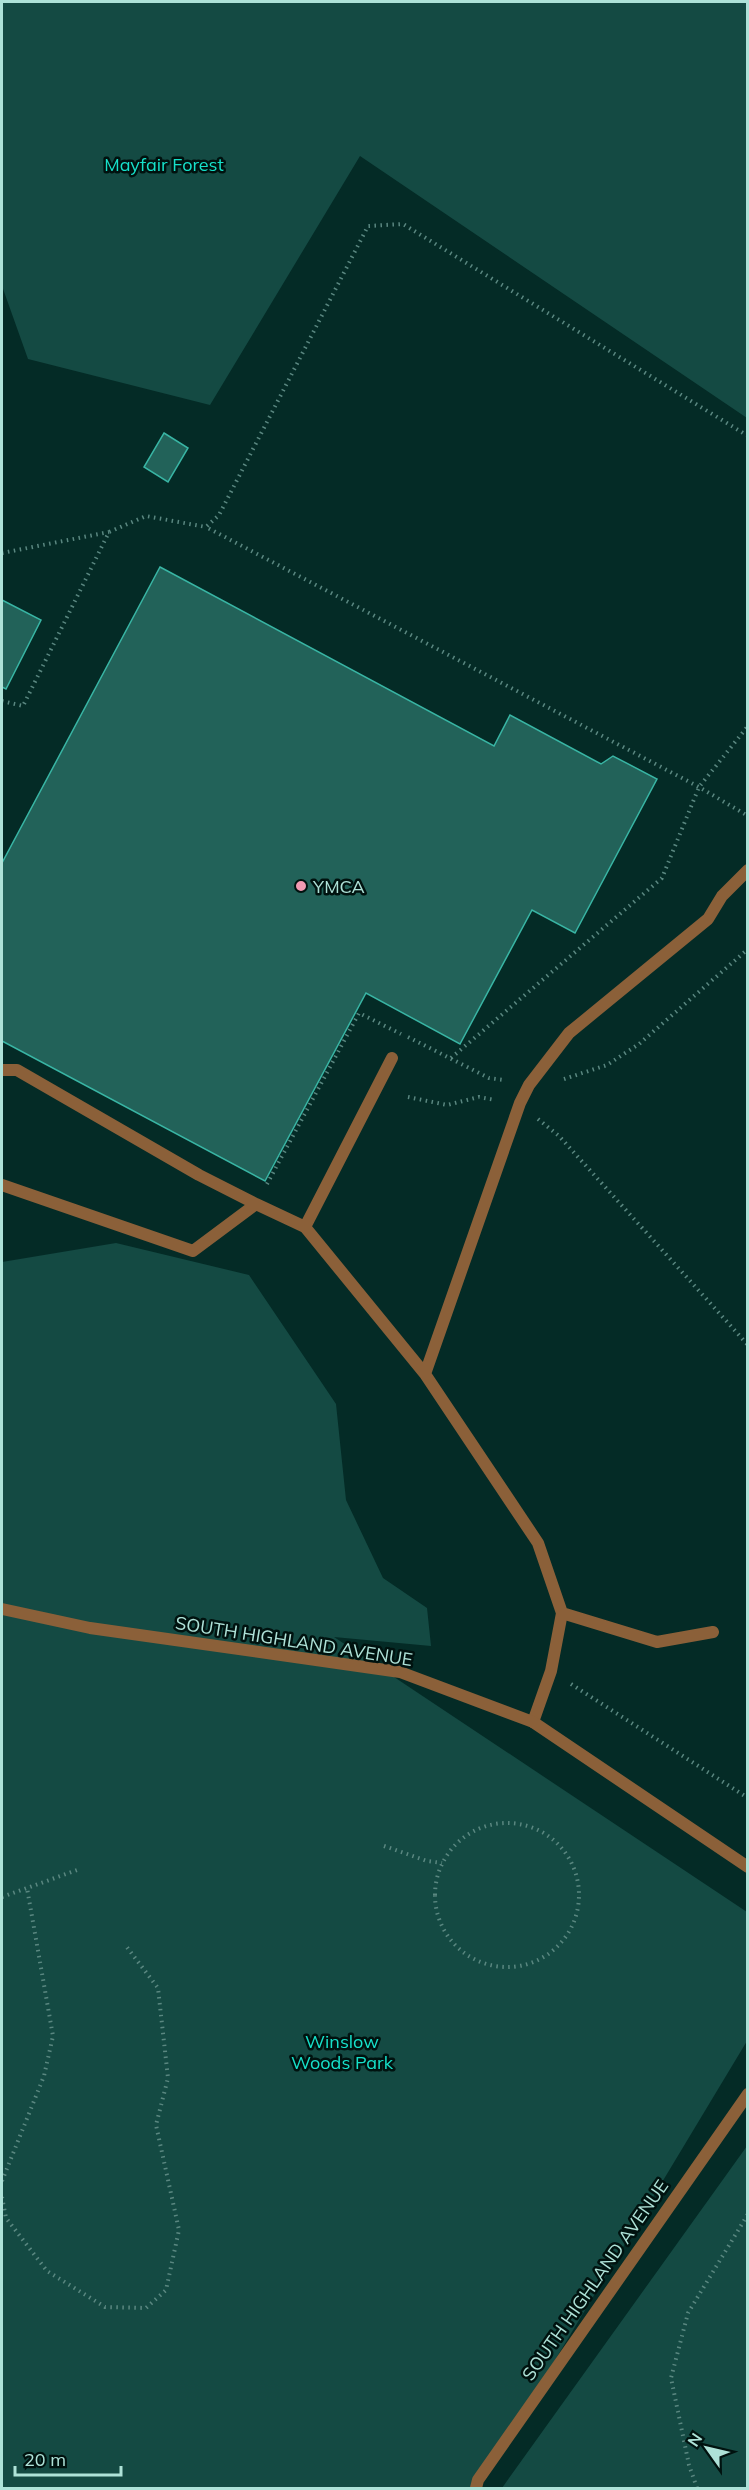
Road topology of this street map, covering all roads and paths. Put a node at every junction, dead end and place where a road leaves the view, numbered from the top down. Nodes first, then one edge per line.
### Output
1 (747, 436) edge
2 (206, 527) junction
3 (109, 532) junction
4 (2, 553) edge
5 (2, 701) edge
6 (747, 726) edge
7 (699, 788) junction
8 (747, 816) edge
9 (747, 870) edge
10 (359, 1013) dead end
11 (392, 1058) dead end
12 (451, 1058) dead end
13 (2, 1070) edge
14 (408, 1097) dead end
15 (519, 1103) junction
16 (2, 1185) edge
17 (256, 1204) junction
18 (305, 1227) junction
19 (747, 1345) edge
20 (425, 1374) junction
21 (2, 1609) edge
22 (562, 1613) junction
23 (713, 1632) dead end
24 (550, 1671) junction
25 (533, 1722) junction
26 (747, 1798) edge
27 (384, 1846) dead end
28 (442, 1863) junction
29 (747, 1866) edge
30 (80, 1869) dead end
31 (27, 1888) junction
32 (2, 1897) edge
33 (126, 1946) dead end
34 (747, 2094) edge
35 (2, 2181) edge
36 (2, 2197) edge
37 (747, 2214) edge
38 (476, 2488) edge
39 (697, 2488) edge

1 - 2 path
2 - 3 path
2 - 7 path
3 - 4 path
3 - 5 path
6 - 7 path
7 - 8 path
7 - 12 path
9 - 15 street
10 - 17 path
11 - 18 street
13 - 17 street
14 - 15 path
15 - 19 path
15 - 20 street
16 - 17 street
17 - 18 street
18 - 20 street
20 - 22 street
21 - 25 street, SOUTH HIGHLAND AVENUE
22 - 23 street
22 - 24 street
24 - 25 street
24 - 26 path
25 - 29 street, SOUTH HIGHLAND AVENUE
27 - 28 path
28 - 28 path
30 - 31 path
31 - 32 path
31 - 35 path
33 - 36 path
34 - 38 street, SOUTH HIGHLAND AVENUE
37 - 39 path

